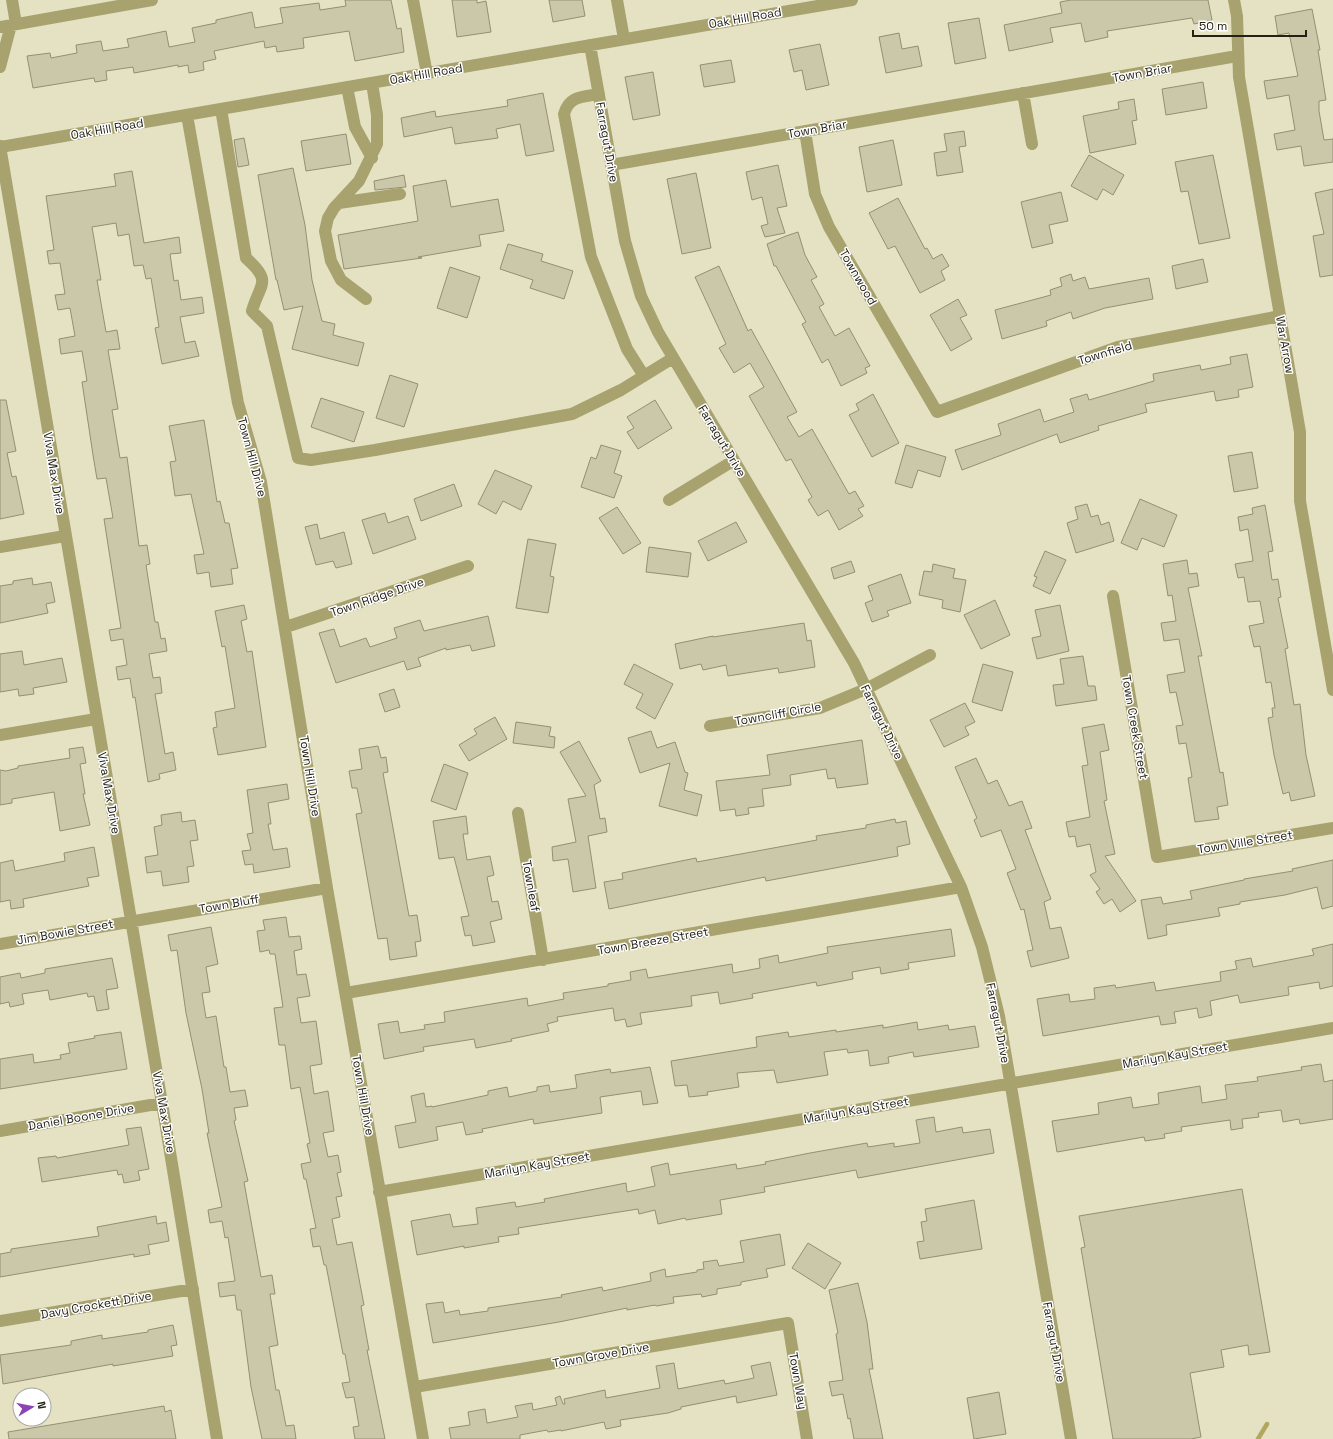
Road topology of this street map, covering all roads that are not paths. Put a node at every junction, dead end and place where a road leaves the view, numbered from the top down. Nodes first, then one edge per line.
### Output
1 (12, 0) edge
2 (152, 0) edge
3 (413, 0) edge
4 (618, 0) edge
5 (852, 0) edge
6 (1234, 0) edge
7 (821, 3) edge
8 (9, 26) edge
9 (624, 39) junction
10 (590, 45) junction
11 (1237, 56) junction
12 (0, 67) edge
13 (427, 74) junction
14 (372, 83) junction
15 (347, 87) junction
16 (599, 94) junction
17 (1023, 94) junction
18 (221, 109) junction
19 (187, 115) junction
20 (805, 131) junction
21 (1032, 144) dead end
22 (0, 146) edge
23 (372, 158) junction
24 (612, 165) junction
25 (400, 194) dead end
26 (340, 203) junction
27 (366, 299) dead end
28 (1280, 316) junction
29 (673, 358) junction
30 (644, 376) junction
31 (937, 412) joint
32 (733, 461) junction
33 (669, 500) dead end
34 (65, 536) junction
35 (0, 547) edge
36 (468, 566) dead end
37 (1113, 596) dead end
38 (286, 628) junction
39 (930, 655) dead end
40 (866, 689) junction
41 (1333, 690) edge
42 (96, 718) junction
43 (710, 726) dead end
44 (0, 735) edge
45 (518, 813) dead end
46 (1333, 828) edge
47 (1157, 857) joint
48 (328, 888) junction
49 (961, 888) junction
50 (131, 921) junction
51 (0, 944) edge
52 (543, 960) junction
53 (346, 993) junction
54 (1333, 1028) edge
55 (1010, 1083) junction
56 (162, 1103) junction
57 (0, 1131) edge
58 (379, 1192) junction
59 (193, 1288) junction
60 (0, 1321) edge
61 (788, 1323) joint
62 (414, 1387) junction
63 (217, 1439) edge
64 (423, 1439) edge
65 (807, 1439) edge
66 (1071, 1439) edge

1 - 8 street
2 - 8 street
3 - 13 street
4 - 9 street
5 - 7 street, Oak Hill Road
6 - 11 street, War Arrow
7 - 9 street, Oak Hill Road
8 - 12 street
9 - 10 street, Oak Hill Road
10 - 13 street, Oak Hill Road
10 - 16 street, Farragut Drive
11 - 17 street, Town Briar
11 - 28 street, War Arrow
13 - 14 street, Oak Hill Road
14 - 15 street, Oak Hill Road
14 - 23 street
15 - 18 street, Oak Hill Road
15 - 23 street
16 - 24 street, Farragut Drive
16 - 30 street
17 - 20 street, Town Briar
17 - 21 street
18 - 19 street, Oak Hill Road
18 - 30 street
19 - 22 street, Oak Hill Road
19 - 38 street, Town Hill Drive
20 - 24 street, Town Briar
20 - 31 street, Townwood
22 - 34 street, Viva Max Drive
23 - 26 street
24 - 29 street, Farragut Drive
25 - 26 street
26 - 27 street
28 - 31 street, Townfield
28 - 41 street, War Arrow
29 - 30 street
29 - 32 street, Farragut Drive
32 - 33 street
32 - 40 street, Farragut Drive
34 - 35 street
34 - 42 street, Viva Max Drive
36 - 38 street, Town Ridge Drive
37 - 47 street, Town Creek Street
38 - 48 street, Town Hill Drive
39 - 40 street, Towncliff Circle
40 - 43 street, Towncliff Circle
40 - 49 street, Farragut Drive
42 - 44 street
42 - 50 street, Viva Max Drive
45 - 52 street, Townleaf
46 - 47 street, Town Ville Street
48 - 50 street, Town Bluff
48 - 53 street, Town Hill Drive
49 - 52 street, Town Breeze Street
49 - 55 street, Farragut Drive
50 - 51 street, Jim Bowie Street
50 - 56 street, Viva Max Drive
52 - 53 street, Town Breeze Street
53 - 58 street, Town Hill Drive
54 - 55 street, Marilyn Kay Street
55 - 58 street, Marilyn Kay Street
55 - 66 street, Farragut Drive
56 - 57 street, Daniel Boone Drive
56 - 59 street, Viva Max Drive
58 - 62 street, Town Hill Drive
59 - 60 street, Davy Crockett Drive
59 - 63 street, Viva Max Drive
61 - 62 street, Town Grove Drive
61 - 65 street, Town Way
62 - 64 street, Town Hill Drive

